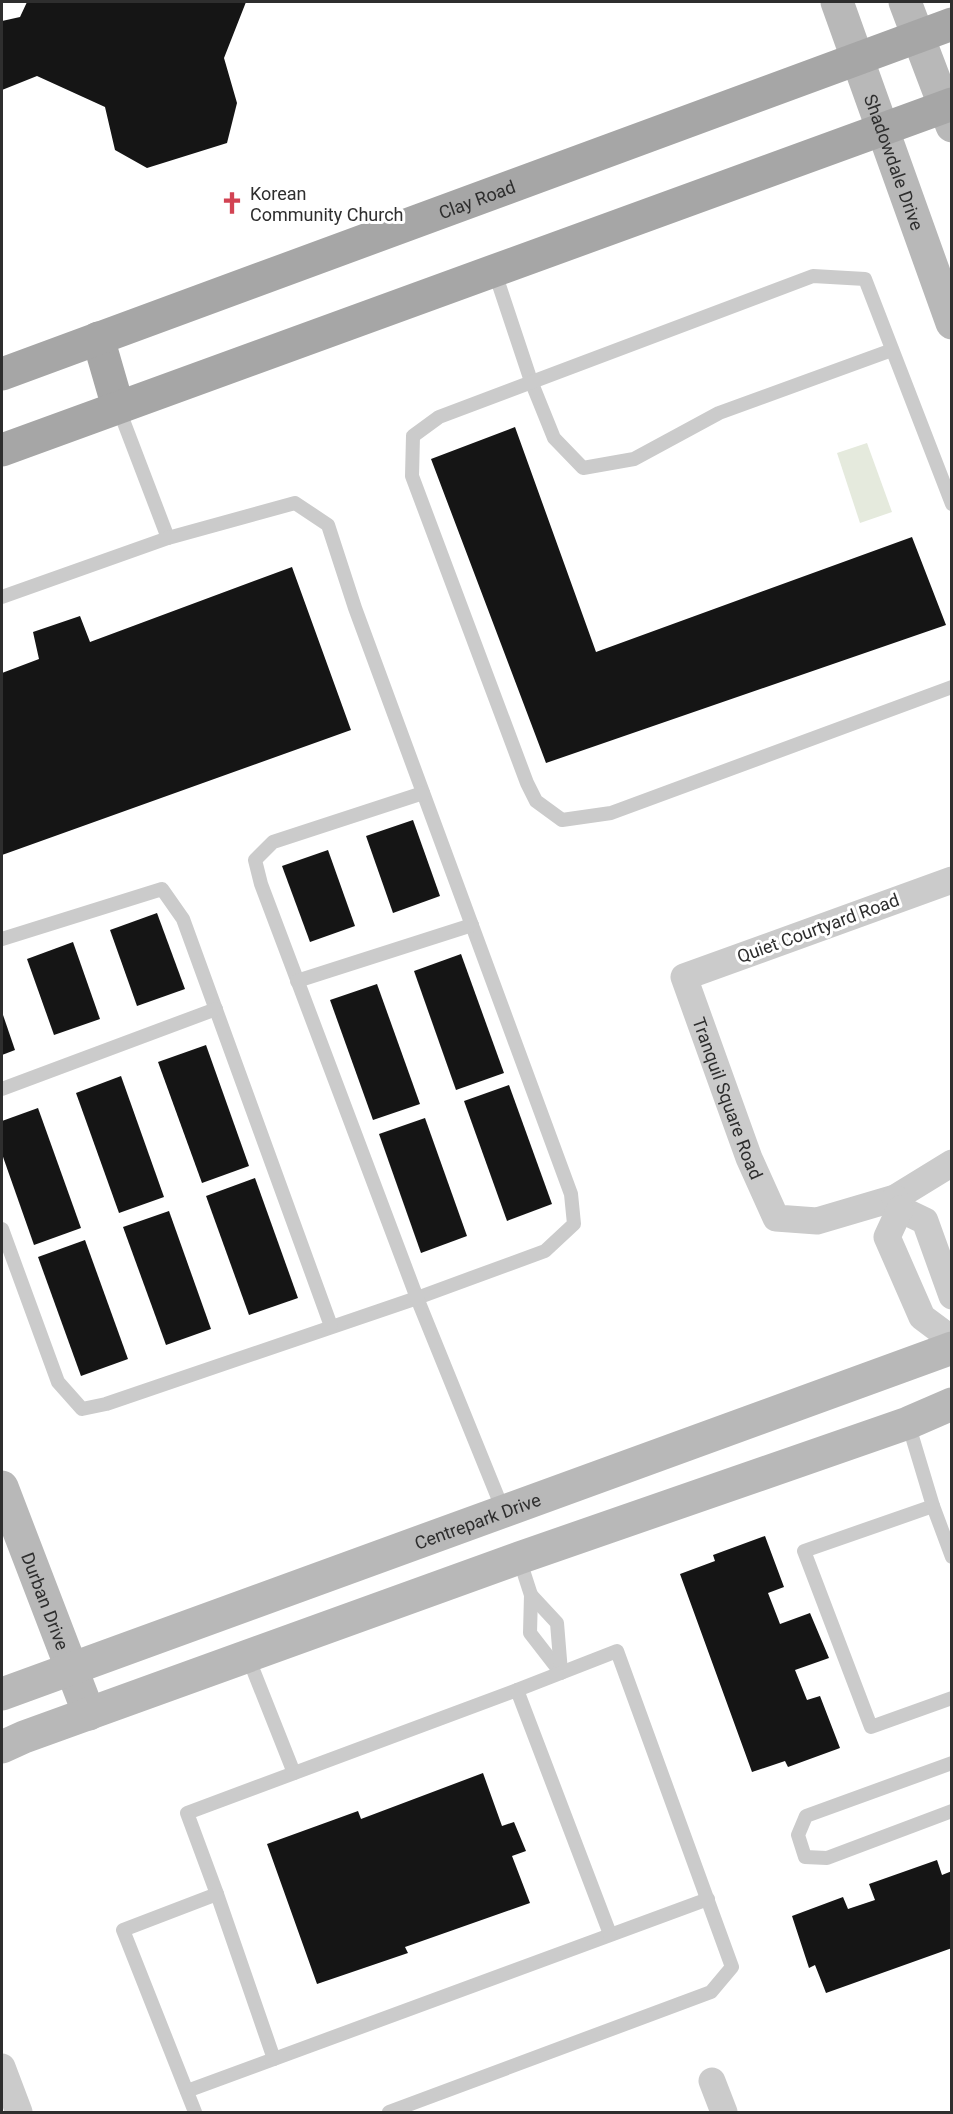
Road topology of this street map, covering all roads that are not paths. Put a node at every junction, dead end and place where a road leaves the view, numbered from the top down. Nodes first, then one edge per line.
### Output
1 (837, 2) edge
2 (905, 2) edge
3 (951, 24) edge
4 (918, 35) junction
5 (856, 58) junction
6 (949, 112) edge
7 (880, 129) junction
8 (494, 270) junction
9 (951, 323) edge
10 (98, 338) junction
11 (892, 350) junction
12 (2, 374) edge
13 (531, 381) junction
14 (118, 407) junction
15 (2, 450) edge
16 (951, 504) edge
17 (168, 538) junction
18 (2, 597) edge
19 (951, 687) edge
20 (423, 793) junction
21 (951, 880) edge
22 (472, 925) junction
23 (2, 939) edge
24 (684, 977) joint
25 (297, 981) junction
26 (216, 1009) junction
27 (2, 1089) edge
28 (951, 1163) edge
29 (898, 1203) junction
30 (2, 1229) edge
31 (951, 1296) edge
32 (417, 1298) junction
33 (331, 1326) junction
34 (950, 1341) edge
35 (951, 1404) edge
36 (908, 1423) junction
37 (2, 1487) edge
38 (933, 1506) junction
39 (503, 1510) junction
40 (951, 1557) edge
41 (519, 1558) junction
42 (531, 1594) junction
43 (248, 1657) junction
44 (71, 1667) junction
45 (561, 1673) junction
46 (3, 1688) edge
47 (517, 1690) junction
48 (951, 1698) edge
49 (89, 1714) junction
50 (13, 1742) edge
51 (951, 1763) edge
52 (294, 1773) junction
53 (951, 1811) edge
54 (217, 1894) junction
55 (708, 1899) junction
56 (610, 1934) junction
57 (274, 2059) junction
58 (2, 2067) edge
59 (712, 2081) dead end
60 (187, 2091) junction
61 (19, 2112) edge
62 (195, 2112) edge
63 (389, 2112) edge
64 (724, 2112) edge

1 - 5 street, Shadowdale Drive
2 - 4 street
3 - 4 main road, Clay Road
4 - 5 main road, Clay Road
4 - 6 street
5 - 7 street, Shadowdale Drive
5 - 10 main road, Clay Road
6 - 7 main road
7 - 8 main road
7 - 9 street, Shadowdale Drive
8 - 13 lane
8 - 14 main road
10 - 12 main road, Clay Road
10 - 14 main road
11 - 13 lane
11 - 13 lane
11 - 16 lane
13 - 19 lane
14 - 15 main road
14 - 17 lane
17 - 18 lane
17 - 20 lane
20 - 22 lane
20 - 25 lane
21 - 24 street, Quiet Courtyard Road
22 - 25 lane
22 - 32 lane
23 - 26 lane
24 - 29 street, Tranquil Square Road
25 - 32 lane
26 - 27 lane
26 - 33 lane
28 - 29 street
29 - 31 street
29 - 34 street
30 - 33 lane
32 - 33 lane
32 - 39 lane
34 - 39 street, Centrepark Drive
35 - 36 street
36 - 38 lane
36 - 41 street
37 - 44 street, Durban Drive
38 - 40 lane
38 - 48 lane
39 - 41 street
39 - 44 street, Centrepark Drive
41 - 42 lane
41 - 43 street
42 - 45 lane
42 - 45 lane
43 - 49 street
43 - 52 lane
44 - 46 street, Centrepark Drive
44 - 49 street, Durban Drive
45 - 47 lane
45 - 55 lane
46 - 50 street
47 - 52 lane
47 - 56 lane
49 - 50 street
51 - 53 lane
52 - 54 lane
54 - 57 lane
54 - 60 lane
55 - 56 lane
55 - 63 lane
56 - 57 lane
57 - 60 lane
58 - 61 street
59 - 64 street
60 - 62 lane

